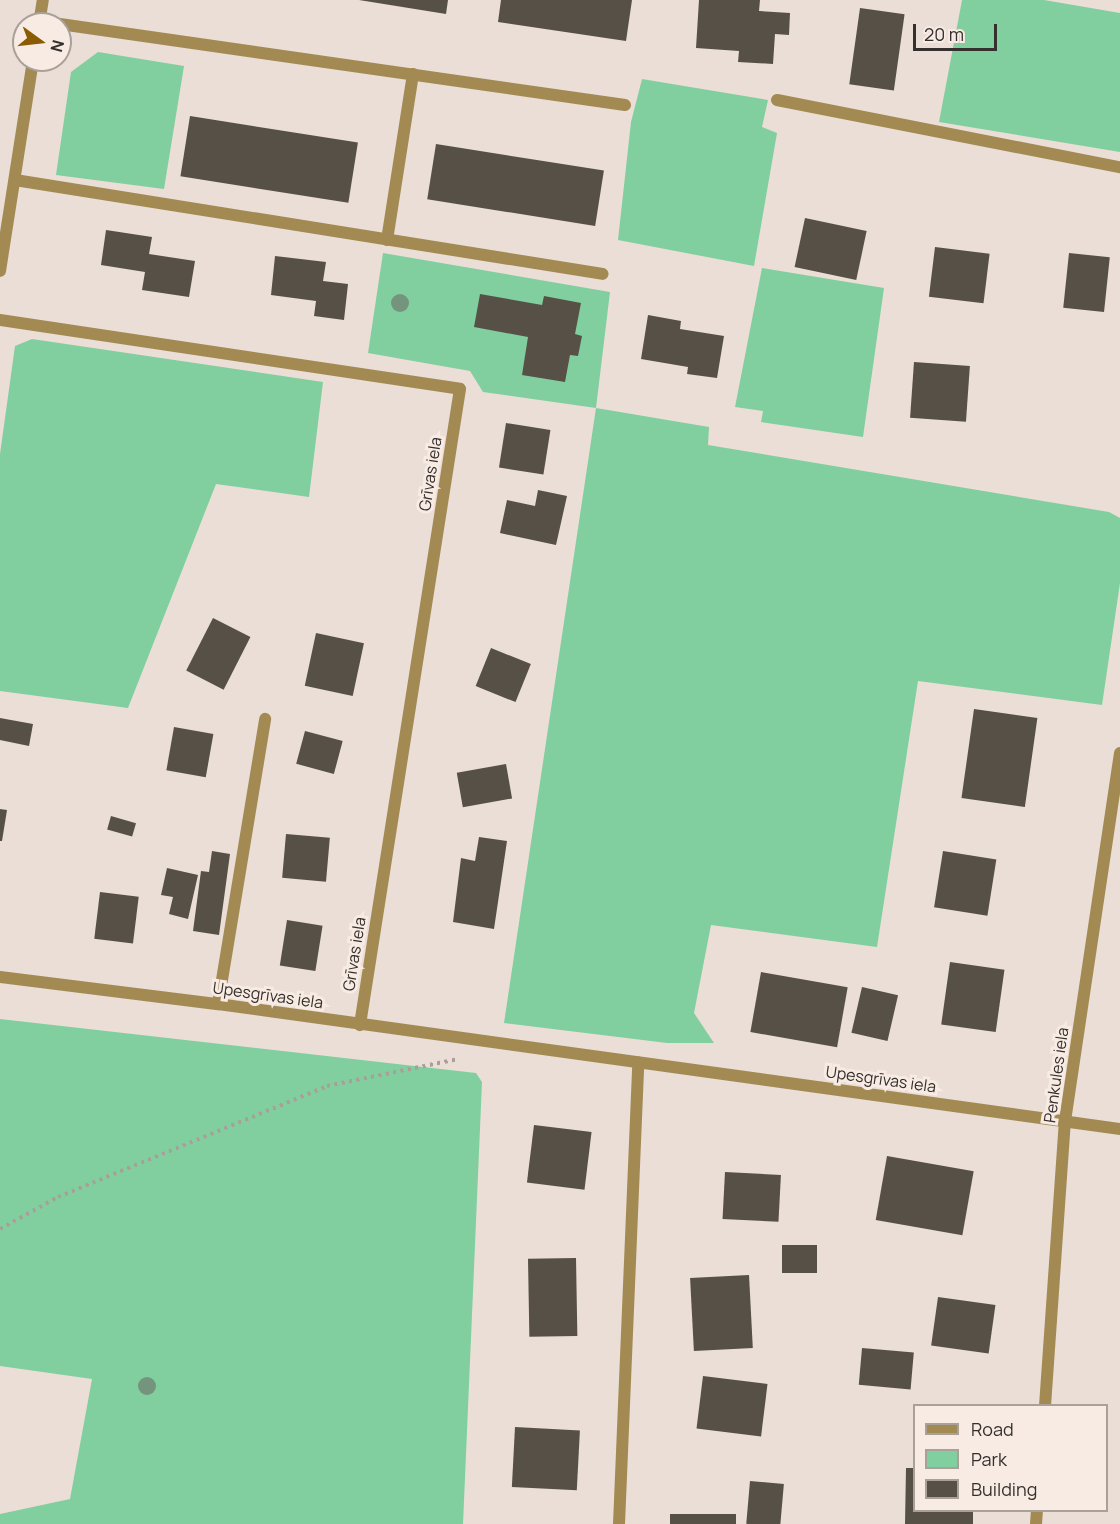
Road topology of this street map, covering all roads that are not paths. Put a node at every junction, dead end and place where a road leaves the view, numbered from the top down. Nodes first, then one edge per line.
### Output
1 (72, 27) edge
2 (31, 72) edge
3 (412, 74) junction
4 (777, 100) dead end
5 (625, 105) dead end
6 (1120, 167) edge
7 (15, 180) junction
8 (4, 223) edge
9 (387, 240) junction
10 (0, 271) edge
11 (603, 274) dead end
12 (0, 320) edge
13 (265, 719) dead end
14 (1120, 753) edge
15 (1119, 769) edge
16 (0, 977) edge
17 (218, 1004) junction
18 (360, 1025) junction
19 (638, 1062) junction
20 (1065, 1121) junction
21 (1120, 1129) edge
22 (1045, 1404) edge
23 (619, 1524) edge

1 - 3 street
2 - 7 street
3 - 5 street
3 - 9 street
4 - 6 street
7 - 8 street
7 - 9 street
8 - 10 street
9 - 11 street
12 - 18 street, Grīvas iela
13 - 17 street
14 - 15 street, Penkules iela
15 - 20 street, Penkules iela
16 - 17 street, Upesgrīvas iela
17 - 18 street, Upesgrīvas iela
18 - 19 street, Upesgrīvas iela
19 - 20 street, Upesgrīvas iela
19 - 23 street
20 - 21 street, Upesgrīvas iela
20 - 22 street, Penkules iela

